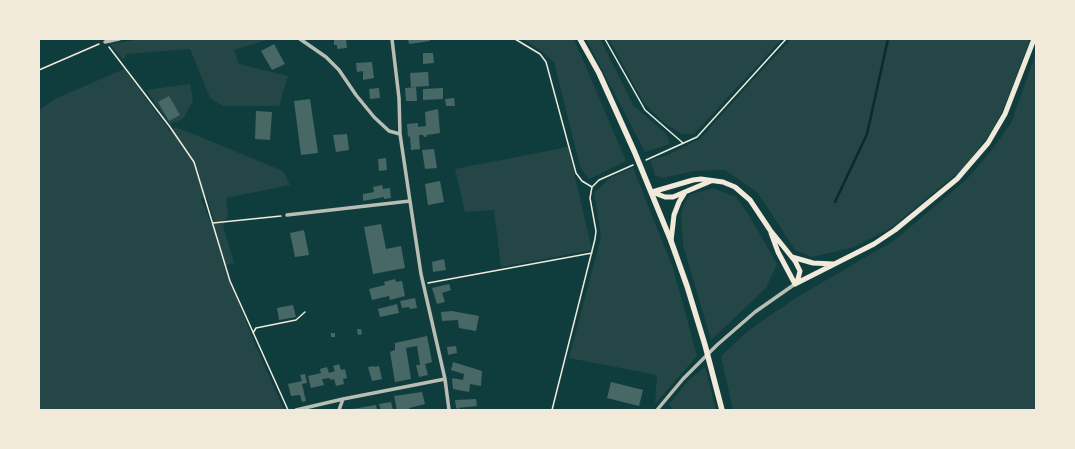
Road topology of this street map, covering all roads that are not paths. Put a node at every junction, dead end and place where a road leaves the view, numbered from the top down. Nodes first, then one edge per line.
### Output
1 (119, 39) edge
2 (300, 39) edge
3 (392, 39) edge
4 (580, 39) edge
5 (1034, 39) edge
6 (105, 42) road end
7 (400, 134) junction
8 (712, 181) junction
9 (652, 192) junction
10 (685, 193) junction
11 (410, 200) junction
12 (287, 215) road end
13 (770, 230) junction
14 (671, 241) junction
15 (792, 256) junction
16 (834, 264) junction
17 (795, 284) junction
18 (445, 379) junction
19 (343, 399) junction
20 (296, 410) edge
21 (339, 410) edge
22 (449, 410) edge
23 (658, 410) edge
24 (722, 410) edge

1 - 6 street
2 - 7 street
3 - 7 street
4 - 9 main road
5 - 16 main road
7 - 11 street
8 - 9 main road
8 - 10 main road
8 - 13 main road
9 - 10 main road
9 - 14 main road
10 - 14 main road
11 - 12 street
11 - 18 street
13 - 15 main road
13 - 17 main road
14 - 24 main road
15 - 16 main road
15 - 17 main road
16 - 17 main road
17 - 23 street
18 - 19 street
18 - 22 street
19 - 20 street
19 - 21 street

